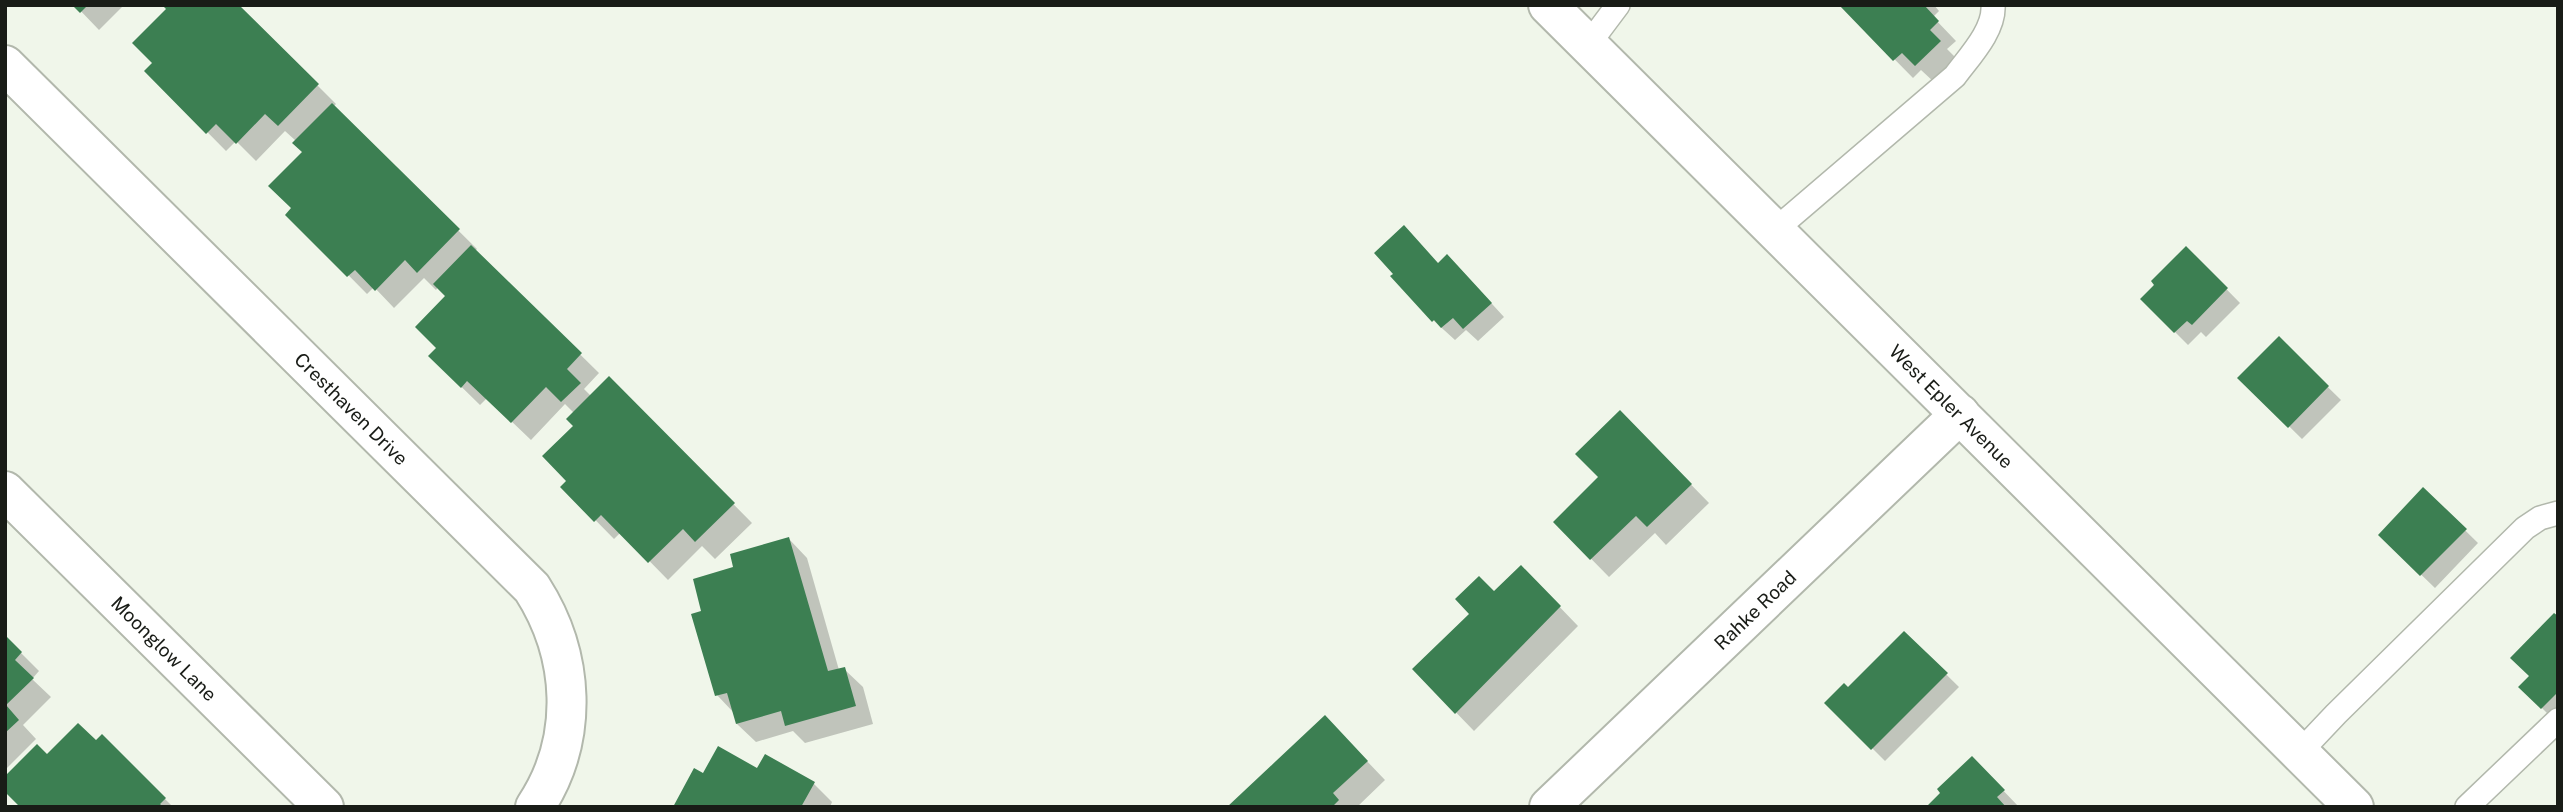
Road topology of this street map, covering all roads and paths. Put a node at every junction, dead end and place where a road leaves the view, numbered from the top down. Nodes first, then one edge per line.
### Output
1 (1548, 5) edge
2 (1618, 5) edge
3 (1993, 5) edge
4 (1588, 45) junction
5 (5, 65) edge
6 (1775, 230) junction
7 (1960, 414) junction
8 (5, 491) edge
9 (2558, 513) edge
10 (2558, 720) edge
11 (2300, 752) junction
12 (324, 807) edge
13 (535, 807) edge
14 (1549, 807) edge
15 (2354, 807) edge
16 (2466, 807) edge

1 - 4 street, West Epler Avenue
2 - 4 lane
3 - 6 lane
4 - 6 street, West Epler Avenue
5 - 13 street, Cresthaven Drive
6 - 7 street, West Epler Avenue
7 - 11 street, West Epler Avenue
7 - 14 street, Rahke Road
8 - 12 street, Moonglow Lane
9 - 11 lane
10 - 16 lane
11 - 15 street, West Epler Avenue

